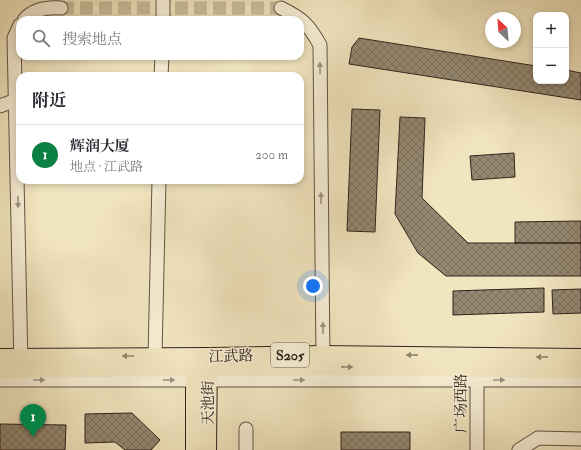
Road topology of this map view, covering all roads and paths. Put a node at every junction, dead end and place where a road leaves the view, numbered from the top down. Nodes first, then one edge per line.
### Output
1 (163, 0) edge
2 (61, 8) tunnel mouth
3 (281, 8) tunnel mouth
4 (29, 16) edge
5 (162, 16) edge
6 (298, 16) edge
7 (304, 22) edge
8 (16, 34) edge
9 (162, 60) edge
10 (161, 72) edge
11 (16, 100) joint
12 (0, 106) edge
13 (18, 184) edge
14 (159, 184) edge
15 (155, 356) junction
16 (0, 357) edge
17 (581, 358) edge
18 (323, 361) junction
19 (21, 363) junction
20 (201, 368) junction
21 (477, 368) junction
22 (0, 370) edge
23 (581, 370) edge
24 (0, 380) edge
25 (581, 380) edge
26 (246, 429) dead end
27 (581, 439) edge
28 (194, 450) edge
29 (208, 450) edge
30 (246, 450) edge
31 (477, 450) edge
32 (519, 450) edge

1 - 5 street
2 - 4 street
6 -> 3 street
18 -> 7 street
8 - 11 street
9 - 10 street
11 - 12 street
13 -> 19 street
14 - 15 street
15 -> 19 main road, 江武路 / S205
15 - 20 main road, 江武路 / S205
16 - 19 main road, 江武路 / S205
17 -> 21 main road, 江武路 / S205
18 - 20 main road, 江武路 / S205
18 - 21 main road, 江武路 / S205
19 - 20 main road, 江武路 / S205
19 - 22 main road, 江武路 / S205
20 -> 21 street
24 -> 20 street
20 - 28 main road
20 - 29 main road, 天池街
21 - 23 main road, 江武路 / S205
21 -> 25 street
21 - 31 street, 广场西路
26 - 30 street
27 - 32 street

